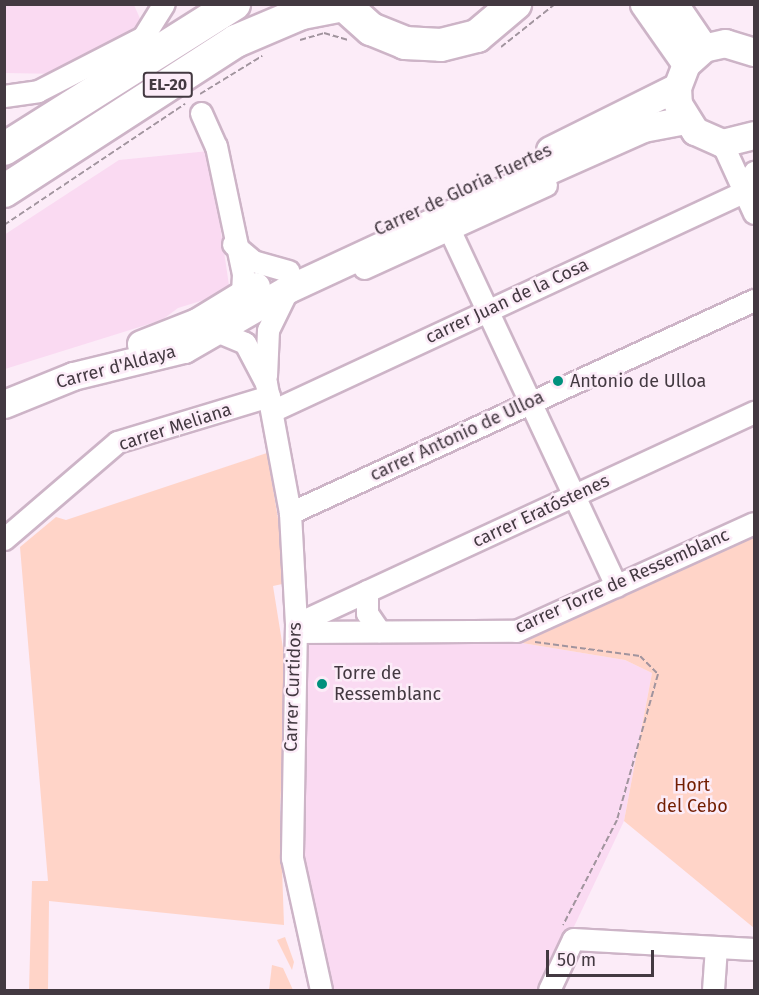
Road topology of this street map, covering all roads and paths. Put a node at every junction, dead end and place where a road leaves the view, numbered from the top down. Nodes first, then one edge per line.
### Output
1 (164, 4) edge
2 (234, 4) edge
3 (515, 4) edge
4 (555, 4) edge
5 (644, 4) edge
6 (674, 4) edge
7 (343, 5) edge
8 (296, 42) dead end
9 (356, 42) dead end
10 (752, 46) edge
11 (499, 48) dead end
12 (267, 53) dead end
13 (689, 67) junction
14 (4, 96) edge
15 (201, 113) dead end
16 (685, 120) junction
17 (754, 135) edge
18 (626, 136) junction
19 (722, 143) junction
20 (4, 149) edge
21 (754, 172) edge
22 (4, 191) edge
23 (743, 192) junction
24 (754, 213) edge
25 (4, 225) edge
26 (450, 231) junction
27 (233, 244) junction
28 (323, 275) junction
29 (289, 280) junction
30 (244, 292) junction
31 (754, 300) edge
32 (487, 310) junction
33 (219, 332) junction
34 (4, 384) edge
35 (269, 397) junction
36 (530, 403) junction
37 (4, 404) edge
38 (754, 412) edge
39 (573, 496) junction
40 (290, 513) junction
41 (754, 523) edge
42 (4, 539) edge
43 (616, 586) junction
44 (367, 591) junction
45 (295, 592) junction
46 (328, 609) junction
47 (296, 628) junction
48 (516, 631) junction
49 (379, 632) junction
50 (573, 939) junction
51 (716, 947) junction
52 (754, 950) edge
53 (321, 990) edge
54 (549, 990) edge
55 (713, 990) edge

1 - 14 street
2 - 20 highway, EL-20
3 - 7 highway, EL-20
4 - 11 path
5 - 13 main road
6 - 13 main road
7 - 22 highway, EL-20
8 - 9 path
10 - 13 main road, Carrer de Gloria Fuertes
12 - 25 path
13 - 16 main road
13 - 29 main road, Carrer de Gloria Fuertes
15 - 27 street
16 - 18 main road, Carrer de Gloria Fuertes
16 - 19 main road
17 - 19 main road
18 - 26 street, Carrer de Gloria Fuertes
18 - 28 main road, Carrer de Gloria Fuertes
19 - 23 street
21 - 23 street
23 - 24 street
23 - 32 street, carrer Juan de la Cosa
26 - 28 street, Carrer de Gloria Fuertes
26 - 32 street
27 - 29 street
27 - 30 street
28 - 29 main road, Carrer de Gloria Fuertes
29 - 30 main road, Carrer de Gloria Fuertes
29 - 33 main road, Carrer d'Aldaya
29 - 35 street, Carrer Curtidors
30 - 34 main road, Carrer d'Aldaya
31 - 36 street, carrer Antonio de Ulloa
32 - 35 street, carrer Juan de la Cosa
32 - 36 street
33 - 35 street, Carrer Curtidors
33 - 37 main road, Carrer d'Aldaya
35 - 40 street, Carrer Curtidors
35 - 42 street, carrer Meliana
36 - 39 street
36 - 40 street, carrer Antonio de Ulloa
38 - 39 street, carrer Eratóstenes
39 - 43 street
39 - 44 street, carrer Eratóstenes
40 - 45 street, Carrer Curtidors
41 - 43 street, carrer Torre de Ressemblanc
43 - 48 street, carrer Torre de Ressemblanc
44 - 46 street, carrer Eratóstenes
44 - 49 street
45 - 46 street
45 - 47 street, Carrer Curtidors
46 - 47 street, carrer Eratóstenes
47 - 49 street, carrer Torre de Ressemblanc
47 - 53 street, Carrer Curtidors
48 - 49 street, carrer Torre de Ressemblanc
48 - 50 path
50 - 51 street
50 - 54 street
51 - 52 street
51 - 55 street

